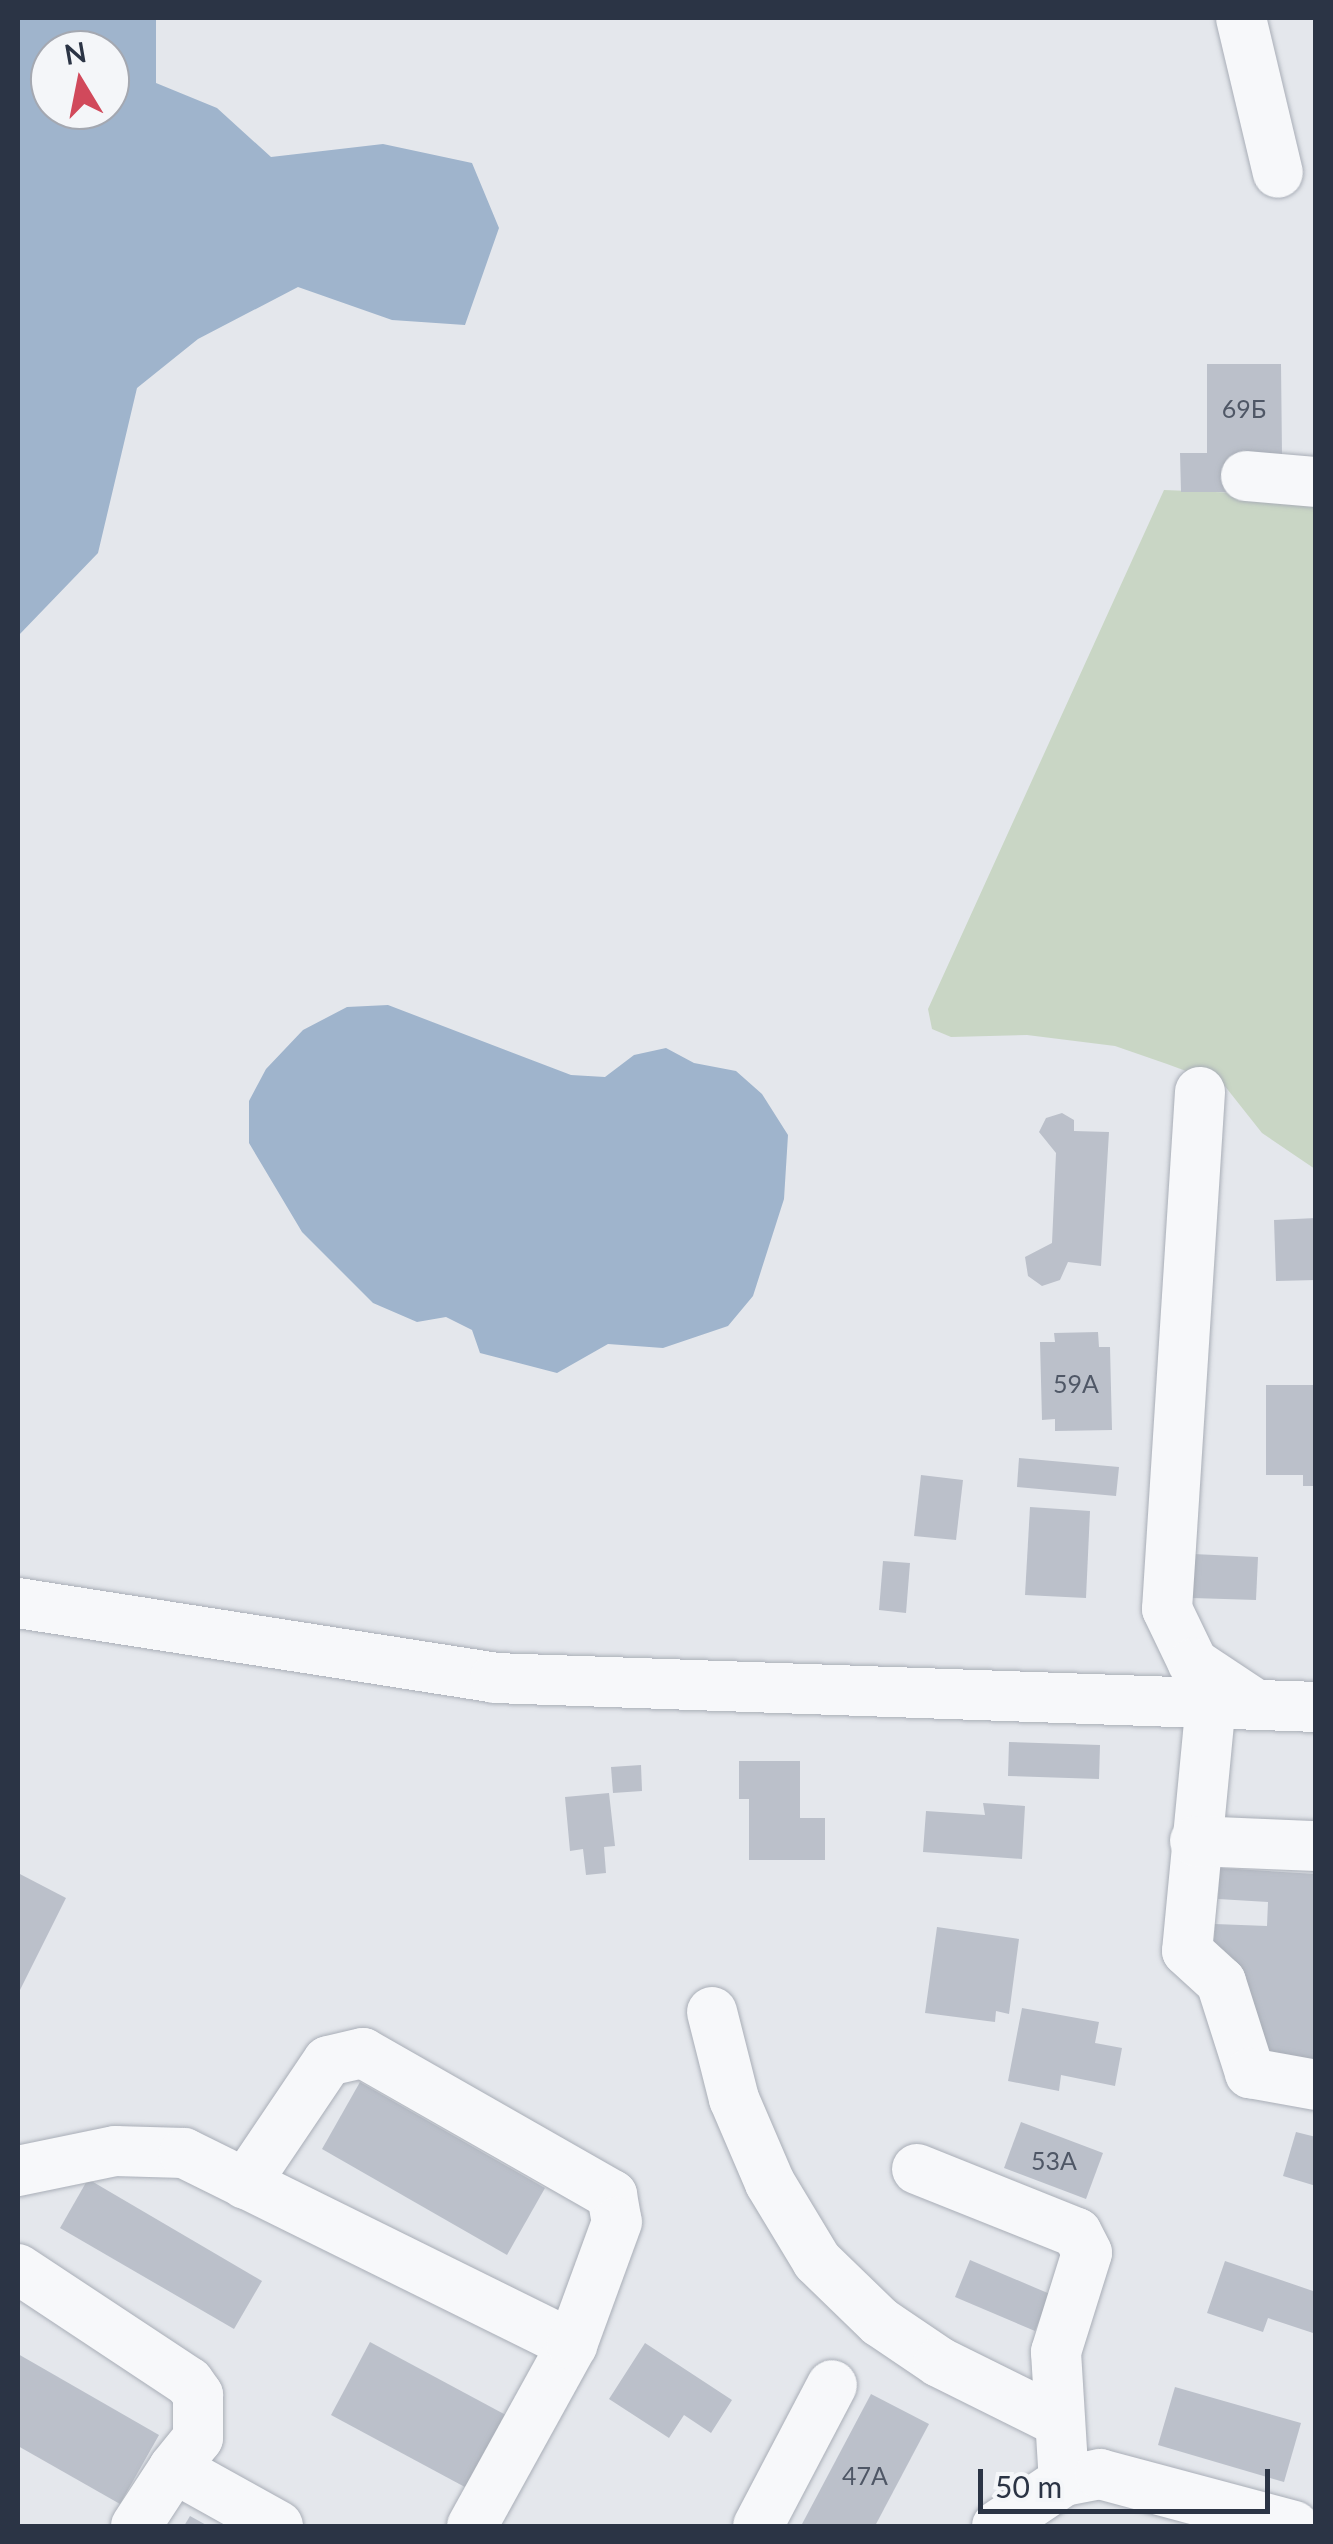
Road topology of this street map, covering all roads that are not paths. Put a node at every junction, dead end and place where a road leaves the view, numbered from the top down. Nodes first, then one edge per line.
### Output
1 (1241, 18) edge
2 (1278, 173) dead end
3 (1246, 476) dead end
4 (1316, 482) edge
5 (1200, 1092) dead end
6 (18, 1602) edge
7 (1234, 1703) junction
8 (1316, 1707) edge
9 (1195, 1841) junction
10 (1316, 1846) edge
11 (712, 2012) dead end
12 (1316, 2085) edge
13 (917, 2169) dead end
14 (18, 2171) edge
15 (245, 2184) junction
16 (18, 2268) edge
17 (572, 2345) junction
18 (832, 2386) dead end
19 (1058, 2421) junction
20 (174, 2468) junction
21 (1064, 2480) junction
22 (136, 2526) edge
23 (278, 2526) edge
24 (472, 2526) edge
25 (758, 2526) edge
26 (997, 2526) edge
27 (1294, 2526) edge

1 - 2 street
3 - 4 street
5 - 7 street
6 - 7 street
7 - 8 street
7 - 9 street
9 - 10 street
9 - 12 street
11 - 19 street
13 - 19 street
14 - 15 street
15 - 17 street
15 - 17 street
16 - 20 street
17 - 24 street
18 - 25 street
19 - 21 street
20 - 22 street
20 - 23 street
21 - 26 street
21 - 27 street

